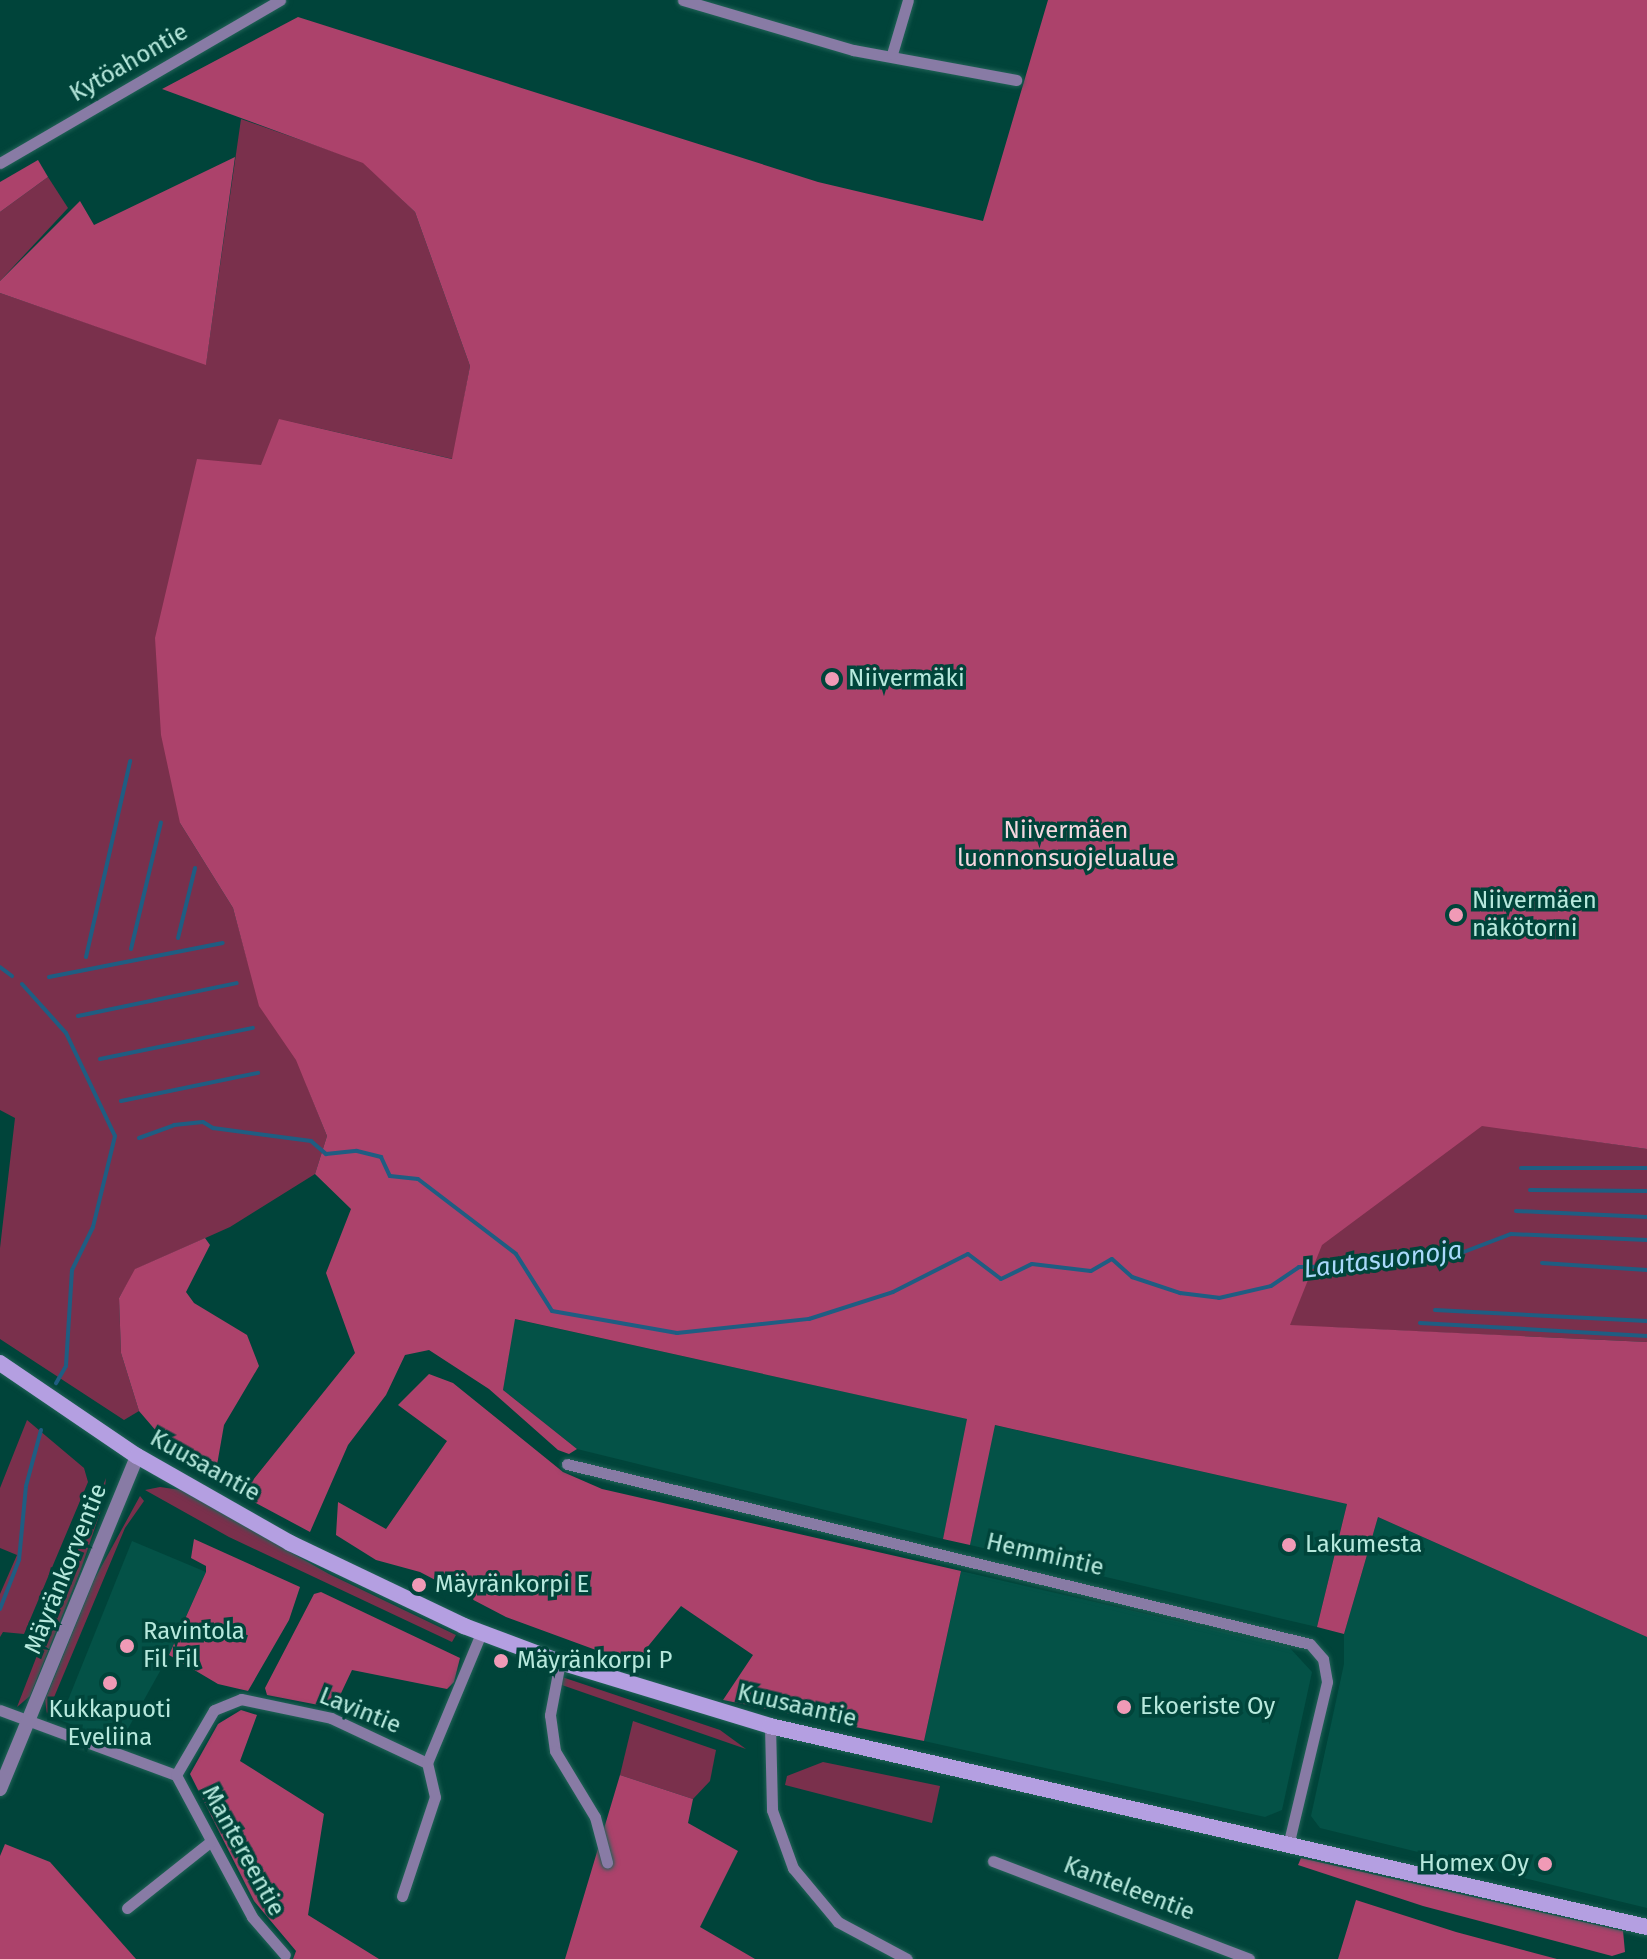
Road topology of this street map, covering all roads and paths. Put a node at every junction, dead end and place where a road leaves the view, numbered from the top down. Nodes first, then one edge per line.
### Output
1 (280, 0) edge
2 (683, 0) edge
3 (908, 0) edge
4 (892, 54) junction
5 (1016, 80) dead end
6 (0, 163) edge
7 (0, 1363) edge
8 (137, 1456) junction
9 (567, 1464) dead end
10 (481, 1633) junction
11 (560, 1662) junction
12 (0, 1710) edge
13 (28, 1719) junction
14 (770, 1726) junction
15 (427, 1763) junction
16 (176, 1775) junction
17 (0, 1789) edge
18 (210, 1842) junction
19 (1289, 1842) junction
20 (993, 1861) dead end
21 (607, 1862) dead end
22 (402, 1896) dead end
23 (127, 1908) dead end
24 (1647, 1927) edge
25 (285, 1955) dead end
26 (907, 1959) edge
27 (1249, 1959) edge

1 - 6 street, Kytöahontie
2 - 4 street
3 - 4 street
4 - 5 street
7 - 8 main road, Kuusaantie
8 - 10 main road, Kuusaantie
8 - 13 street, Mäyränkorventie
9 - 19 street, Hemmintie
10 - 11 main road, Kuusaantie
10 - 15 street
11 - 14 main road, Kuusaantie
11 - 21 street
12 - 13 street, Mantereentie
13 - 16 street, Mantereentie
13 - 17 street, Mäyränkorventie
14 - 19 main road, Kuusaantie
14 - 26 street
15 - 16 street, Lavintie
15 - 22 street
16 - 18 street, Mantereentie
18 - 23 street
18 - 25 street, Mantereentie
19 - 24 main road, Kuusaantie
20 - 27 street, Kanteleentie

